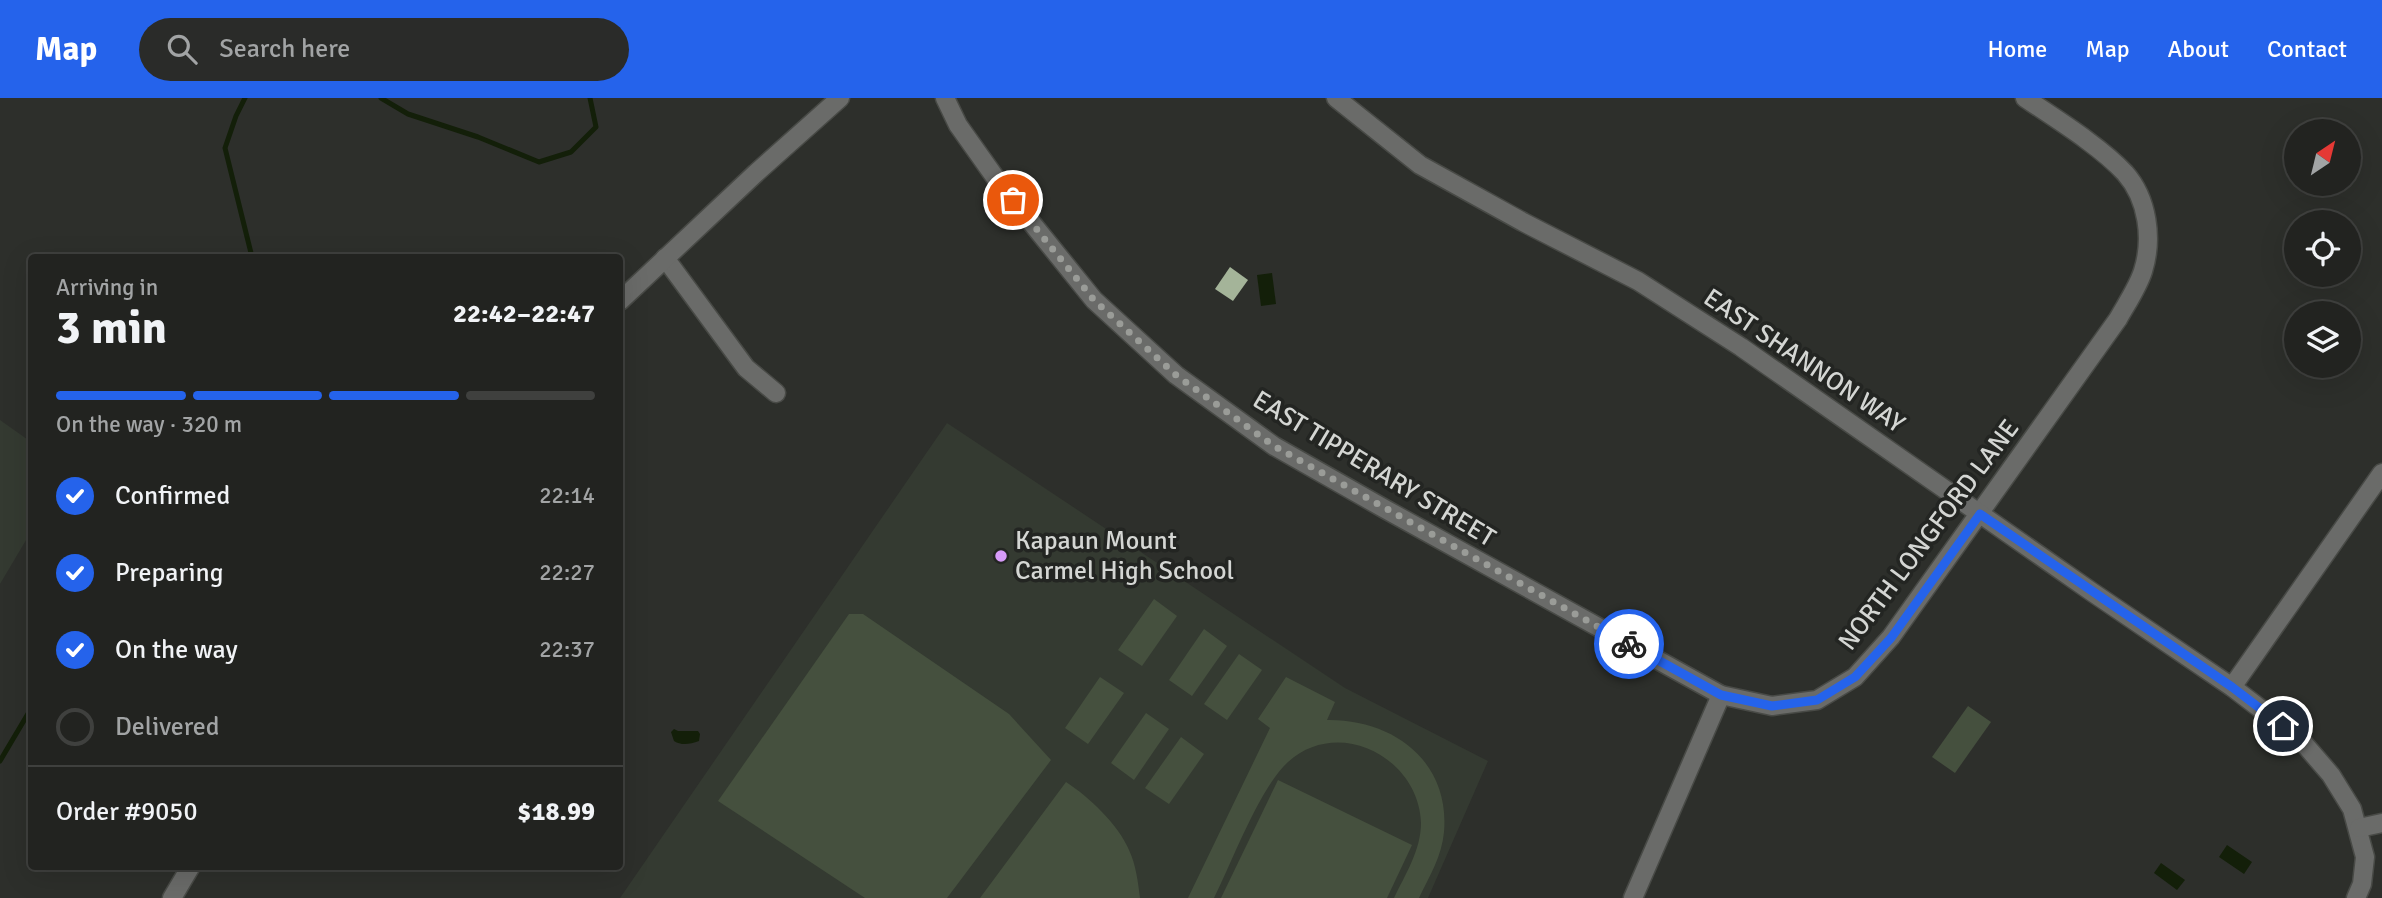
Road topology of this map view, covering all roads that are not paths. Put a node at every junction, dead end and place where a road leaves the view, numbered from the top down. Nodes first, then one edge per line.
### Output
1 (840, 98) edge
2 (945, 98) edge
3 (1336, 98) edge
4 (2025, 98) edge
5 (665, 258) junction
6 (623, 298) edge
7 (776, 393) dead end
8 (2382, 473) edge
9 (1980, 514) junction
10 (2232, 687) junction
11 (1721, 695) junction
12 (2382, 823) edge
13 (2358, 828) junction
14 (189, 870) edge
15 (172, 898) edge
16 (1633, 898) edge
17 (2356, 898) edge

1 - 5 street
2 - 11 street, EAST TIPPERARY STREET
3 - 9 street, EAST SHANNON WAY
4 - 9 street, NORTH LONGFORD LANE
5 - 6 street
5 - 7 street
8 - 10 street
9 - 10 street, EAST SHANNON WAY
9 - 11 street, NORTH LONGFORD LANE
10 - 13 street, EAST SHANNON WAY
11 - 16 street
12 - 13 street
13 - 17 street, EAST SHANNON WAY
14 - 15 street

